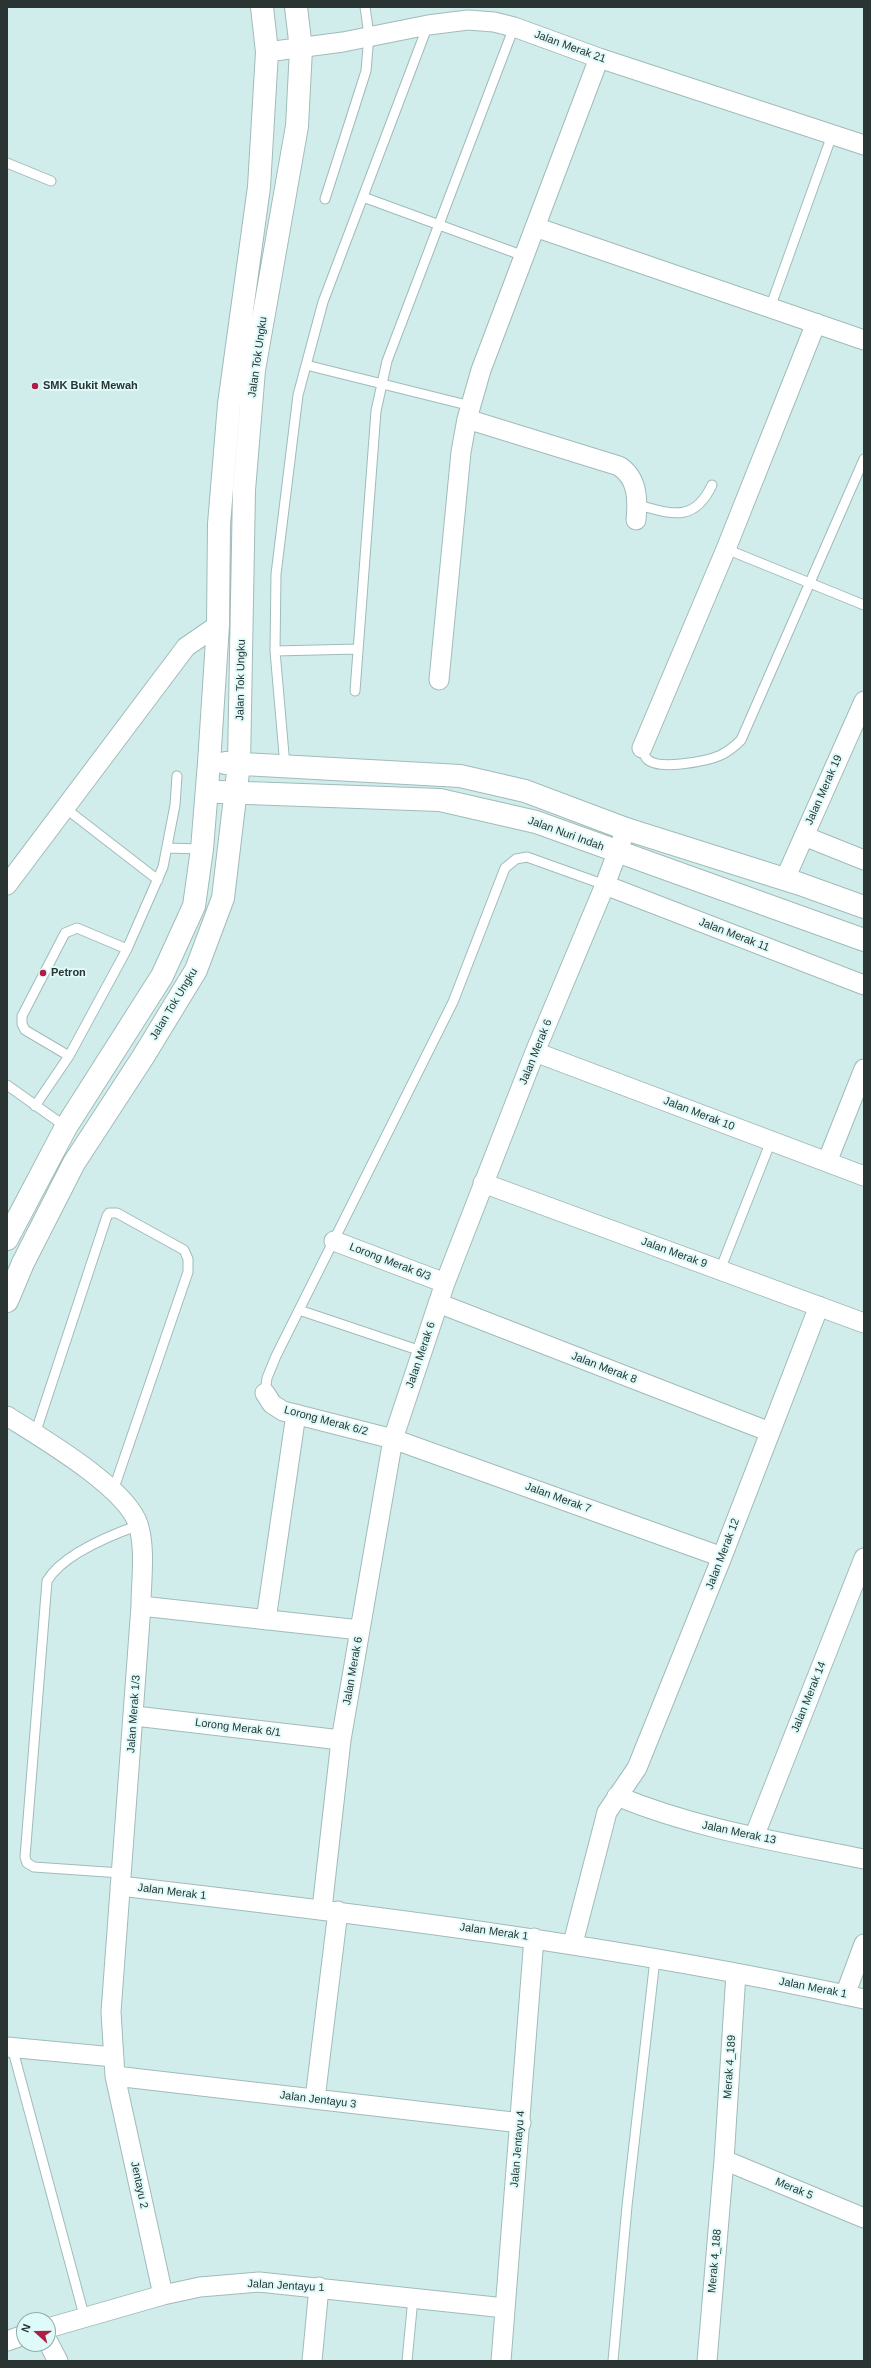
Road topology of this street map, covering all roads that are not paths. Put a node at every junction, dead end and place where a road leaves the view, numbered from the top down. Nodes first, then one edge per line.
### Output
1 (262, 7) edge
2 (296, 7) edge
3 (365, 7) edge
4 (428, 25) junction
5 (514, 27) junction
6 (369, 35) junction
7 (301, 49) junction
8 (267, 52) junction
9 (599, 58) junction
10 (832, 135) junction
11 (864, 145) edge
12 (7, 162) edge
13 (51, 181) dead end
14 (363, 197) junction
15 (325, 199) dead end
16 (438, 224) junction
17 (535, 227) junction
18 (524, 256) junction
19 (770, 308) junction
20 (816, 323) junction
21 (864, 340) edge
22 (306, 365) junction
23 (382, 384) junction
24 (469, 412) junction
25 (864, 459) edge
26 (712, 485) dead end
27 (637, 512) joint
28 (726, 549) junction
29 (810, 585) junction
30 (864, 606) edge
31 (218, 625) junction
32 (358, 649) junction
33 (275, 651) junction
34 (439, 680) dead end
35 (355, 691) dead end
36 (864, 701) edge
37 (642, 748) joint
38 (209, 763) junction
39 (239, 764) junction
40 (285, 766) junction
41 (177, 776) dead end
42 (207, 792) junction
43 (235, 792) junction
44 (65, 808) junction
45 (626, 829) junction
46 (804, 836) junction
47 (167, 848) junction
48 (202, 849) junction
49 (618, 853) junction
50 (864, 860) edge
51 (785, 879) junction
52 (158, 880) junction
53 (7, 885) edge
54 (605, 885) junction
55 (864, 907) edge
56 (864, 940) edge
57 (127, 949) junction
58 (864, 985) edge
59 (535, 1052) junction
60 (69, 1056) junction
61 (864, 1069) edge
62 (7, 1085) edge
63 (35, 1106) junction
64 (66, 1127) junction
65 (771, 1141) junction
66 (827, 1162) junction
67 (864, 1176) edge
68 (484, 1183) junction
69 (7, 1239) edge
70 (334, 1241) junction
71 (720, 1270) junction
72 (445, 1283) junction
73 (7, 1302) edge
74 (438, 1303) junction
75 (819, 1306) junction
76 (299, 1310) junction
77 (864, 1323) edge
78 (421, 1351) junction
79 (266, 1393) joint
80 (296, 1414) junction
81 (21, 1425) edge
82 (770, 1432) junction
83 (393, 1439) junction
84 (113, 1491) junction
85 (139, 1524) junction
86 (722, 1557) junction
87 (864, 1558) edge
88 (141, 1606) junction
89 (266, 1620) junction
90 (360, 1630) junction
91 (135, 1716) junction
92 (341, 1740) junction
93 (617, 1796) junction
94 (754, 1837) junction
95 (864, 1859) edge
96 (121, 1880) junction
97 (330, 1910) junction
98 (534, 1938) junction
99 (572, 1943) junction
100 (864, 1944) edge
101 (655, 1958) junction
102 (736, 1973) junction
103 (845, 1995) junction
104 (864, 1999) edge
105 (10, 2047) edge
106 (114, 2057) junction
107 (115, 2076) junction
108 (315, 2099) junction
109 (521, 2123) junction
110 (724, 2160) junction
111 (864, 2218) edge
112 (319, 2287) junction
113 (163, 2295) junction
114 (413, 2298) junction
115 (505, 2308) junction
116 (85, 2319) junction
117 (56, 2326) edge
118 (53, 2352) edge
119 (58, 2361) edge
120 (312, 2361) edge
121 (407, 2361) edge
122 (501, 2361) edge
123 (613, 2361) edge
124 (707, 2361) edge

1 - 8 main road, Jalan Tok Ungku
2 - 7 main road, Jalan Tok Ungku
3 - 6 lane
4 - 5 street, Jalan Merak 21
4 - 6 street, Jalan Merak 21
4 - 14 lane
5 - 9 street, Jalan Merak 21
5 - 16 lane
6 - 7 street, Jalan Merak 21
6 - 15 lane
7 - 8 street, Jalan Merak 21
7 - 39 main road, Jalan Tok Ungku
8 - 31 main road, Jalan Tok Ungku
9 - 10 street, Jalan Merak 21
9 - 17 street
10 - 11 street, Jalan Merak 21
10 - 19 lane
12 - 13 lane
14 - 16 lane
14 - 22 lane
16 - 18 lane
16 - 23 lane
17 - 18 street
17 - 19 street
18 - 24 street
19 - 20 street
20 - 21 street
20 - 28 street
22 - 23 lane
22 - 33 lane
23 - 24 lane
23 - 32 lane
24 - 27 street
24 - 34 street
25 - 29 lane
26 - 27 lane
28 - 29 lane
28 - 37 street
29 - 30 lane
29 - 37 lane
31 - 38 main road, Jalan Tok Ungku
31 - 44 street
32 - 33 lane
32 - 35 lane
33 - 40 lane
36 - 46 street, Jalan Merak 19
38 - 39 main road
38 - 42 main road, Jalan Tok Ungku
39 - 40 main road
39 - 43 main road, Jalan Tok Ungku
40 - 45 main road
41 - 47 lane
42 - 43 main road, Jalan Nuri Indah
42 - 48 main road, Jalan Tok Ungku
43 - 49 main road, Jalan Nuri Indah
43 - 73 main road, Jalan Tok Ungku
44 - 52 lane
44 - 53 street
45 - 49 street, Jalan Merak 6
45 - 51 main road
46 - 50 street
46 - 51 street, Jalan Merak 19
47 - 48 lane
47 - 52 lane
48 - 64 main road, Jalan Tok Ungku
49 - 54 street, Jalan Merak 6
49 - 56 main road, Jalan Nuri Indah
51 - 55 main road
52 - 57 lane
54 - 58 street, Jalan Merak 11
54 - 59 street, Jalan Merak 6
54 - 70 lane
57 - 60 lane
57 - 60 lane
59 - 65 street, Jalan Merak 10
59 - 68 street, Jalan Merak 6
60 - 63 lane
61 - 66 street
62 - 63 lane
63 - 64 lane
64 - 69 main road, Jalan Tok Ungku
65 - 66 street, Jalan Merak 10
65 - 71 lane
66 - 67 street, Jalan Merak 10
68 - 71 street, Jalan Merak 9
68 - 72 street, Jalan Merak 6
70 - 72 street, Lorong Merak 6/3
70 - 76 lane
71 - 75 street, Jalan Merak 9
72 - 74 street, Jalan Merak 6
74 - 78 street, Jalan Merak 6
74 - 82 street, Jalan Merak 8
75 - 77 street, Jalan Merak 9
75 - 82 street, Jalan Merak 12
76 - 78 lane
76 - 79 lane
78 - 83 street, Jalan Merak 6
79 - 80 street, Lorong Merak 6/2
80 - 83 street, Lorong Merak 6/2
80 - 89 street
81 - 84 street, Jalan Merak 1/3
81 - 84 lane
82 - 86 street, Jalan Merak 12
83 - 86 street, Jalan Merak 7
83 - 90 street, Jalan Merak 6
84 - 85 street, Jalan Merak 1/3
85 - 88 street, Jalan Merak 1/3
85 - 96 lane
86 - 93 street, Jalan Merak 12
87 - 94 street, Jalan Merak 14
88 - 89 street
88 - 91 street, Jalan Merak 1/3
89 - 90 street
90 - 92 street, Jalan Merak 6
91 - 92 street, Lorong Merak 6/1
91 - 96 street, Jalan Merak 1/3
92 - 97 street, Jalan Merak 6
93 - 94 street, Jalan Merak 13
93 - 99 street, Jalan Merak 12
94 - 95 street, Jalan Merak 13
96 - 97 street, Jalan Merak 1
96 - 106 street, Jalan Merak 1/3
97 - 98 street, Jalan Merak 1
97 - 108 street, Jalan Merak 6
98 - 99 street, Jalan Merak 1
98 - 109 street, Jalan Jentayu 4
99 - 101 street, Jalan Merak 1
100 - 103 street
101 - 102 street, Jalan Merak 1
101 - 123 lane
102 - 103 street, Jalan Merak 1
102 - 110 street, Merak 4_189
103 - 104 street, Jalan Merak 1
105 - 106 street
105 - 116 lane
106 - 107 street, Jalan Merak 1/3
107 - 108 street, Jalan Jentayu 3
107 - 113 street, Jentayu 2
108 - 109 street, Jalan Jentayu 3
109 - 115 street, Jalan Jentayu 4
110 - 111 street, Merak 5
110 - 124 street, Merak 4_188
112 - 113 street, Jalan Jentayu 1
112 - 114 street, Jalan Jentayu 1
112 - 120 street
113 - 116 street, Jalan Jentayu 1
114 - 115 street, Jalan Jentayu 1
114 - 121 lane
115 - 122 street, Jalan Jentayu 4
116 - 117 street, Jalan Jentayu 1
118 - 119 street

